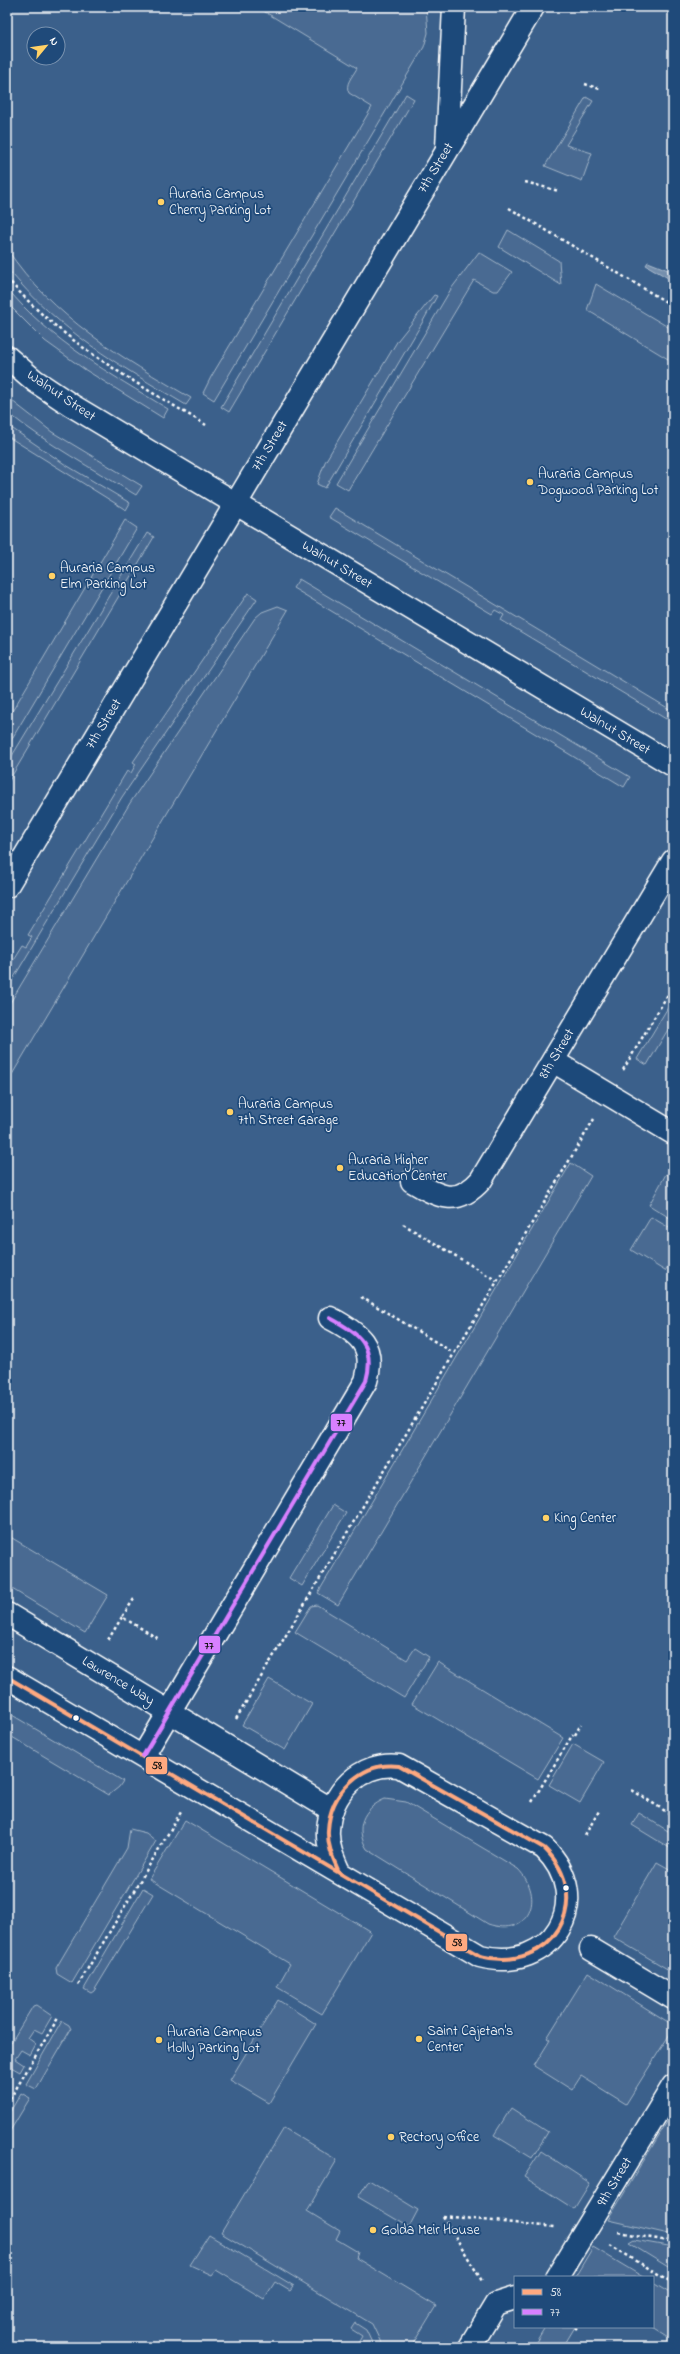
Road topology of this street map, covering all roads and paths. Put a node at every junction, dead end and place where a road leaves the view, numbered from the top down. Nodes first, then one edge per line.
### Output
1 (454, 7) edge
2 (533, 7) edge
3 (586, 84) dead end
4 (600, 89) dead end
5 (447, 150) junction
6 (525, 182) dead end
7 (560, 191) dead end
8 (509, 208) dead end
9 (7, 278) edge
10 (673, 306) edge
11 (7, 357) edge
12 (206, 425) dead end
13 (235, 505) junction
14 (673, 765) edge
15 (673, 861) edge
16 (7, 886) edge
17 (673, 986) edge
18 (553, 1061) junction
19 (608, 1094) junction
20 (673, 1133) edge
21 (412, 1181) dead end
22 (403, 1224) dead end
23 (497, 1281) junction
24 (361, 1297) dead end
25 (330, 1318) dead end
26 (454, 1353) junction
27 (134, 1599) dead end
28 (7, 1614) edge
29 (122, 1617) junction
30 (159, 1639) dead end
31 (107, 1641) dead end
32 (7, 1676) edge
33 (169, 1712) junction
34 (581, 1724) dead end
35 (232, 1725) dead end
36 (143, 1756) junction
37 (632, 1790) dead end
38 (532, 1802) dead end
39 (182, 1810) dead end
40 (332, 1810) junction
41 (599, 1811) dead end
42 (673, 1816) edge
43 (585, 1835) dead end
44 (339, 1872) junction
45 (591, 1949) dead end
46 (78, 1986) dead end
47 (673, 1998) edge
48 (58, 2018) dead end
49 (673, 2086) edge
50 (7, 2104) edge
51 (586, 2230) junction
52 (673, 2242) edge
53 (558, 2276) edge
54 (673, 2283) edge
55 (505, 2301) edge
56 (470, 2347) edge

1 - 5 street
2 - 5 street, 7th Street
3 - 4 path
5 - 13 street, 7th Street
6 - 7 path
8 - 10 path
9 - 12 path
11 - 13 street, Walnut Street
13 - 14 street, Walnut Street
13 - 16 street, 7th Street
15 - 18 street, 8th Street
17 - 19 path
18 - 19 street
18 - 21 street, 8th Street
19 - 20 street
19 - 23 path
22 - 23 path
23 - 26 path
24 - 26 path
25 - 33 street
26 - 35 path
27 - 29 path
28 - 33 street, Lawrence Way
29 - 30 path
29 - 31 path
32 - 36 street
33 - 36 street
33 - 40 street, Lawrence Way
34 - 38 path
36 - 44 street
37 - 42 path
39 - 46 path
40 - 44 street
40 - 44 street
41 - 43 path
45 - 47 street
48 - 50 path
49 - 51 street, 9th Street
51 - 52 path
51 - 53 street, 9th Street
51 - 54 path
51 - 55 path
55 - 56 street

